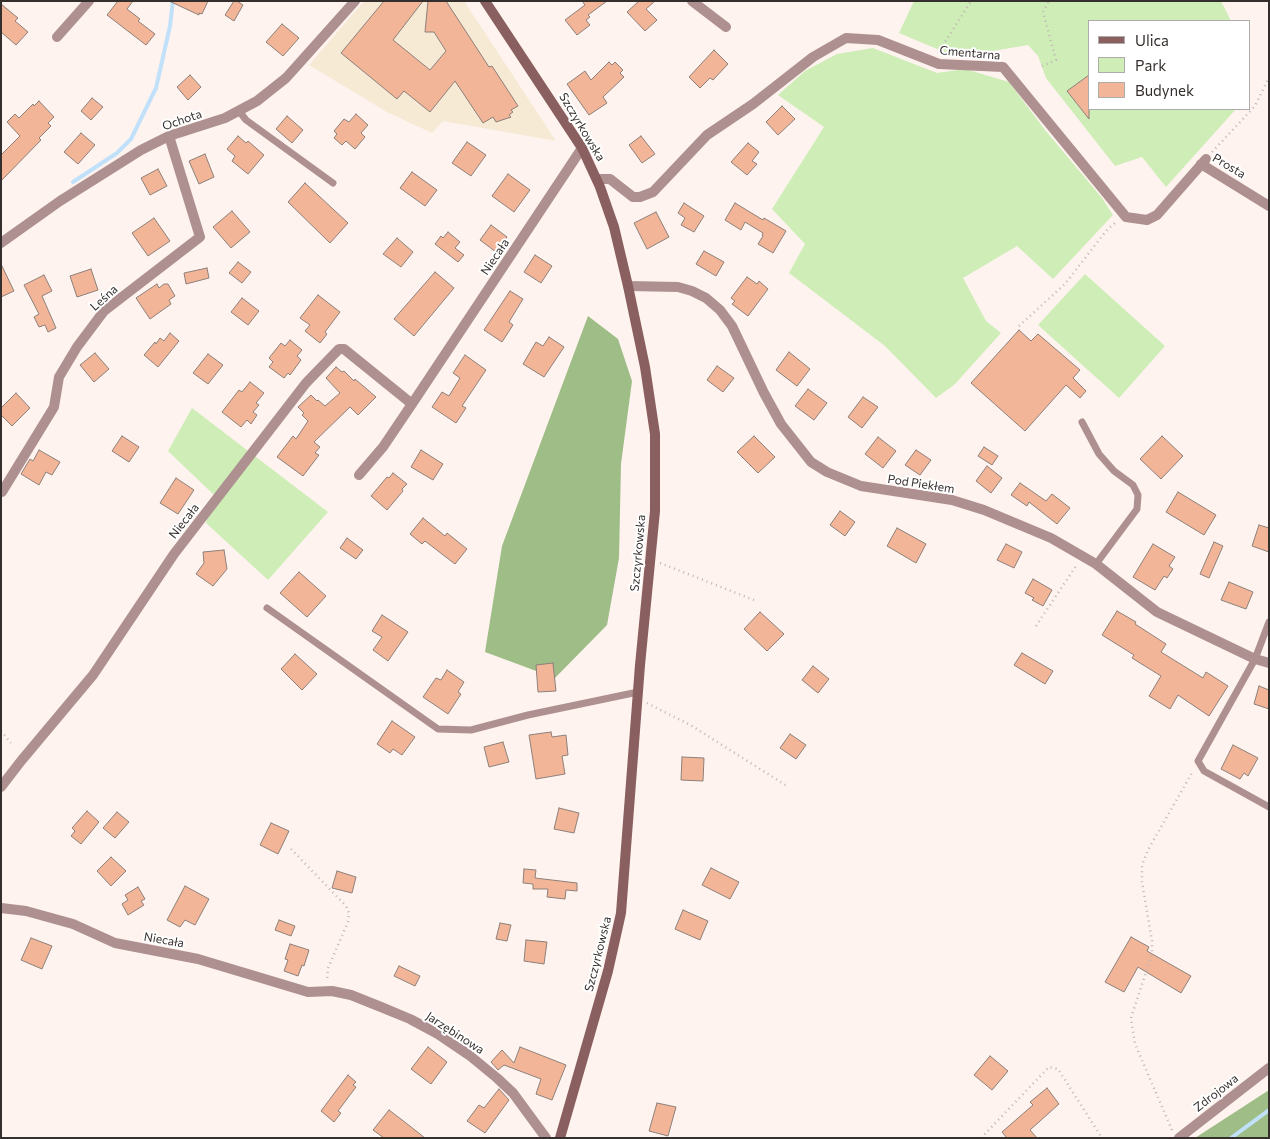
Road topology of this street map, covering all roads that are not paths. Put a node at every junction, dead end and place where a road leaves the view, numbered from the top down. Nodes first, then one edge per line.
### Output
1 (89, 1) edge
2 (355, 1) edge
3 (485, 1) edge
4 (692, 1) edge
5 (726, 27) dead end
6 (57, 37) dead end
7 (239, 111) junction
8 (169, 136) junction
9 (582, 148) junction
10 (597, 179) junction
11 (333, 183) dead end
12 (1269, 206) edge
13 (1126, 217) joint
14 (1, 244) edge
15 (628, 286) junction
16 (412, 404) junction
17 (1082, 422) dead end
18 (359, 475) dead end
19 (2, 492) edge
20 (1096, 564) junction
21 (267, 608) dead end
22 (1269, 622) edge
23 (1255, 659) junction
24 (1269, 663) edge
25 (638, 695) junction
26 (1, 787) edge
27 (1269, 806) edge
28 (1, 908) edge
29 (328, 991) joint
30 (1269, 1068) edge
31 (546, 1138) edge
32 (560, 1138) edge
33 (1179, 1138) edge

1 - 6 street
2 - 7 street, Ochota
3 - 9 main road, Szczyrkowska
4 - 5 street
7 - 8 street, Ochota
7 - 11 lane
8 - 14 street, Ochota
8 - 19 street, Leśna
9 - 10 main road, Szczyrkowska
9 - 16 street, Niecała
10 - 13 street, Cmentarna
10 - 15 main road, Szczyrkowska
12 - 13 street, Prosta
15 - 20 street, Pod Piekłem
15 - 25 main road, Szczyrkowska
16 - 18 street, Niecała
16 - 26 street, Niecała
17 - 20 lane
20 - 23 street, Pod Piekłem
21 - 25 lane
22 - 23 lane
23 - 24 street, Pod Piekłem
23 - 27 lane
25 - 32 main road, Szczyrkowska
28 - 29 street, Niecała
29 - 31 street, Jarzębinowa
30 - 33 street, Zdrojowa

